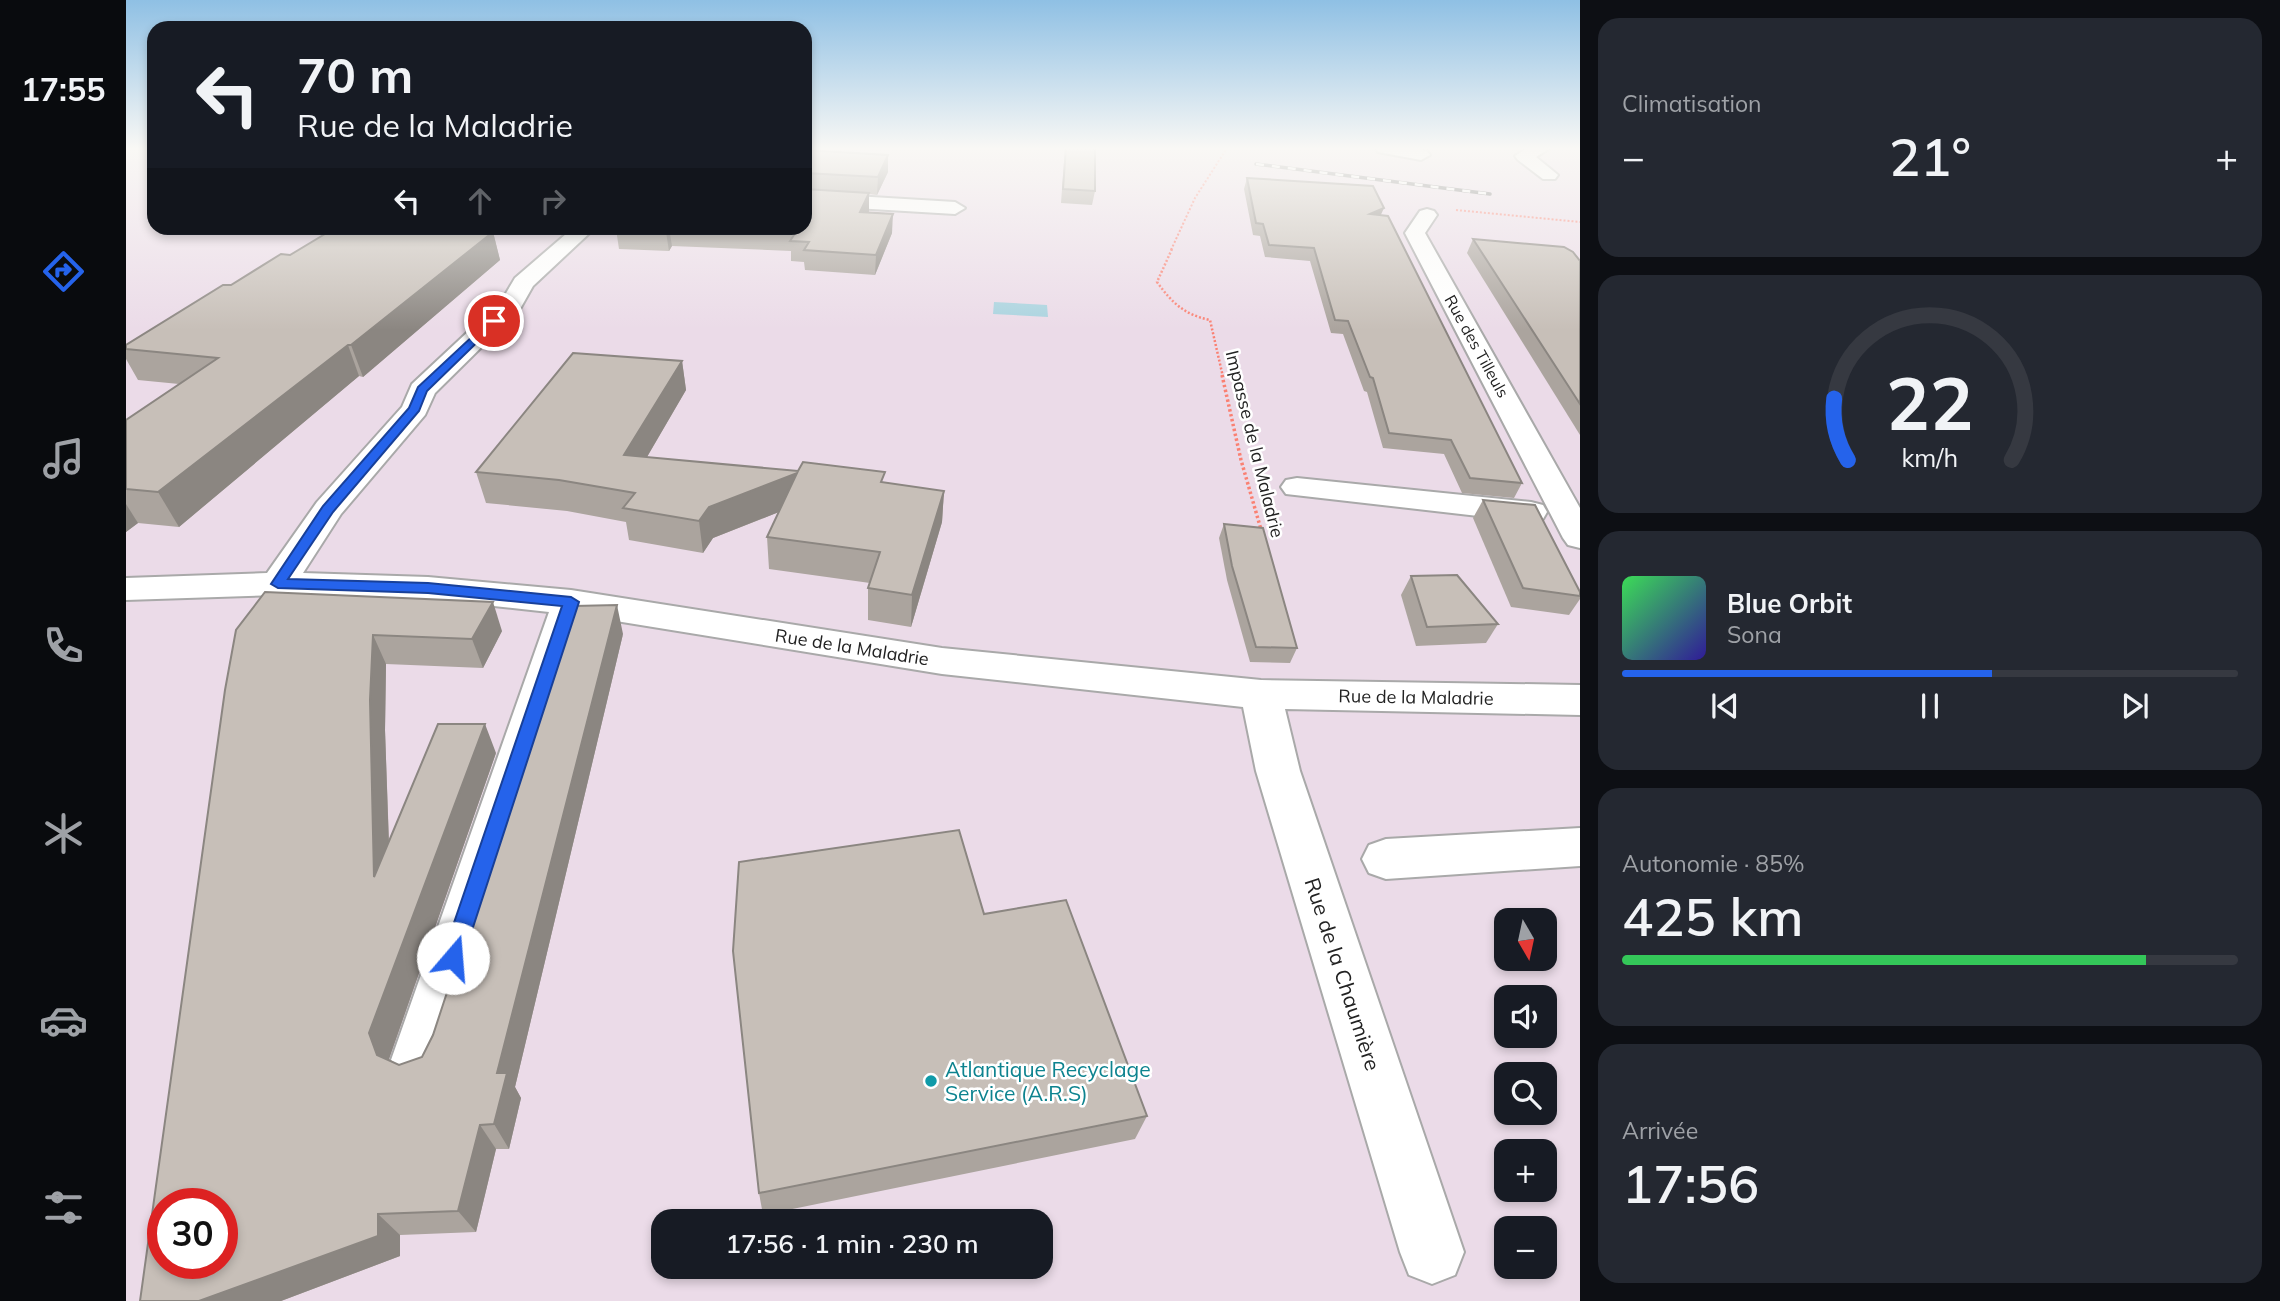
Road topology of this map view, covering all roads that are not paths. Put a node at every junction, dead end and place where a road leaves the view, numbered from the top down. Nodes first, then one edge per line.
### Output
1 (1427, 215) road end
2 (576, 235) edge
3 (1565, 481) edge
4 (1297, 487) dead end
5 (1574, 527) edge
6 (278, 584) junction
7 (126, 589) edge
8 (571, 602) junction
9 (1261, 694) junction
10 (1580, 700) edge
11 (1580, 847) edge
12 (1386, 859) dead end
13 (419, 1060) edge
14 (1432, 1252) dead end

1 - 3 street, Rue des Tilleuls
2 - 6 street
3 - 5 street, Rue des Tilleuls
4 - 5 street, Rue des Tilleuls
6 - 7 street, Rue de la Maladrie
6 - 8 street, Rue de la Maladrie
8 - 9 street, Rue de la Maladrie
8 - 13 street
9 - 10 street, Rue de la Maladrie
9 - 14 street, Rue de la Chaumière
11 - 12 street

